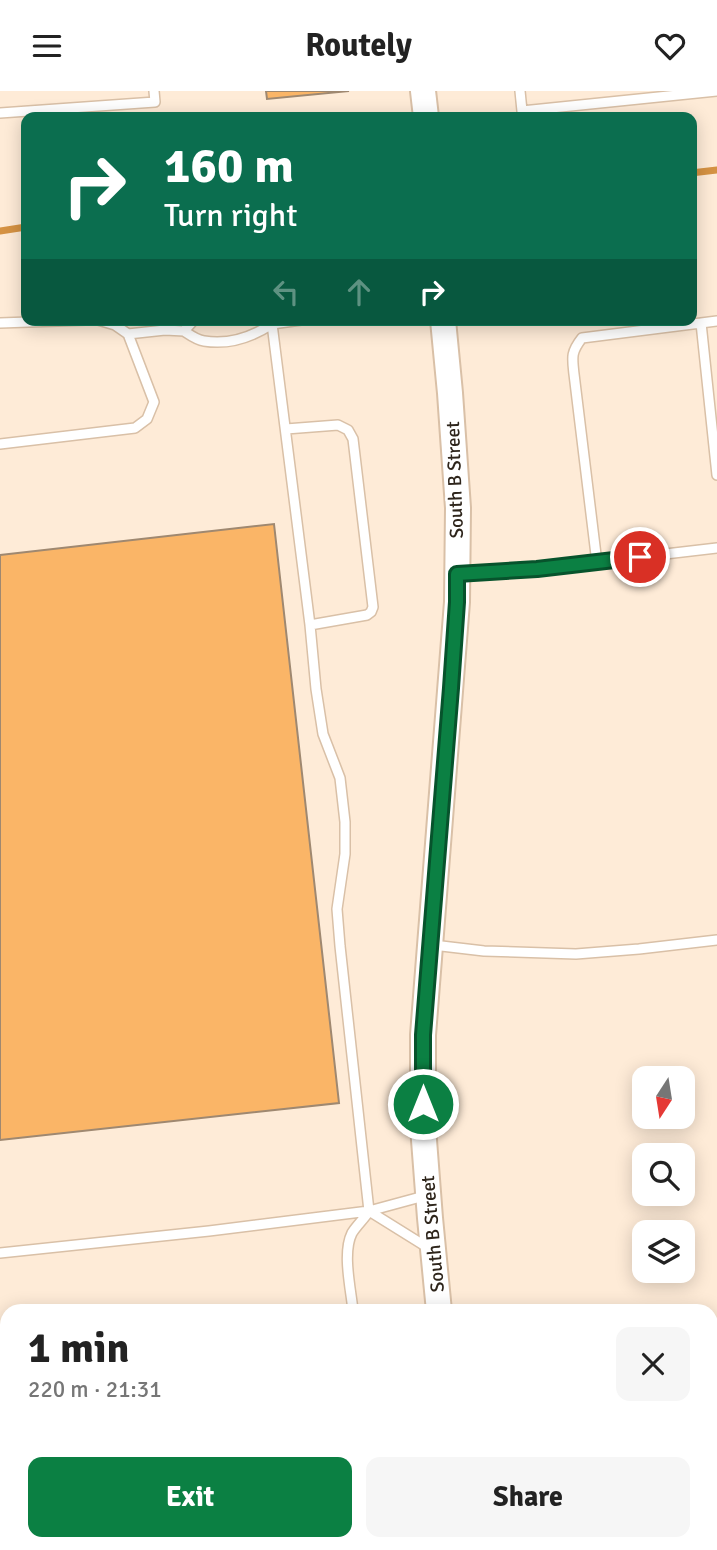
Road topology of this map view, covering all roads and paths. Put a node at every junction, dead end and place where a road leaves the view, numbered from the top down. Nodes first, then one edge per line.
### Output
1 (154, 91) edge
2 (423, 91) edge
3 (520, 91) edge
4 (717, 91) edge
5 (425, 112) edge
6 (0, 113) edge
7 (717, 321) edge
8 (21, 322) edge
9 (0, 323) edge
10 (697, 323) edge
11 (701, 323) junction
12 (117, 326) edge
13 (189, 326) edge
14 (264, 326) edge
15 (269, 326) edge
16 (444, 326) edge
17 (674, 326) edge
18 (184, 331) junction
19 (128, 334) junction
20 (286, 429) junction
21 (0, 444) edge
22 (717, 475) edge
23 (717, 548) edge
24 (597, 562) junction
25 (457, 574) junction
26 (310, 625) junction
27 (717, 940) edge
28 (429, 945) junction
29 (428, 1195) junction
30 (369, 1211) junction
31 (433, 1250) junction
32 (0, 1252) edge
33 (352, 1304) edge
34 (438, 1304) edge

1 - 6 lane
2 - 5 street
3 - 4 lane
7 - 11 lane
8 - 9 lane
10 - 11 lane
11 - 22 lane
12 - 19 lane
13 - 18 lane
14 - 18 lane
15 - 20 lane
16 - 25 street, South B Street
17 - 24 lane
18 - 19 lane
19 - 21 lane
20 - 26 lane
20 - 26 lane
23 - 24 lane
24 - 25 lane
25 - 28 street, South B Street
26 - 30 lane
27 - 28 lane
28 - 29 street, South B Street
29 - 30 lane
29 - 31 street, South B Street
30 - 31 lane
30 - 32 lane
30 - 33 lane
31 - 34 street, South B Street

